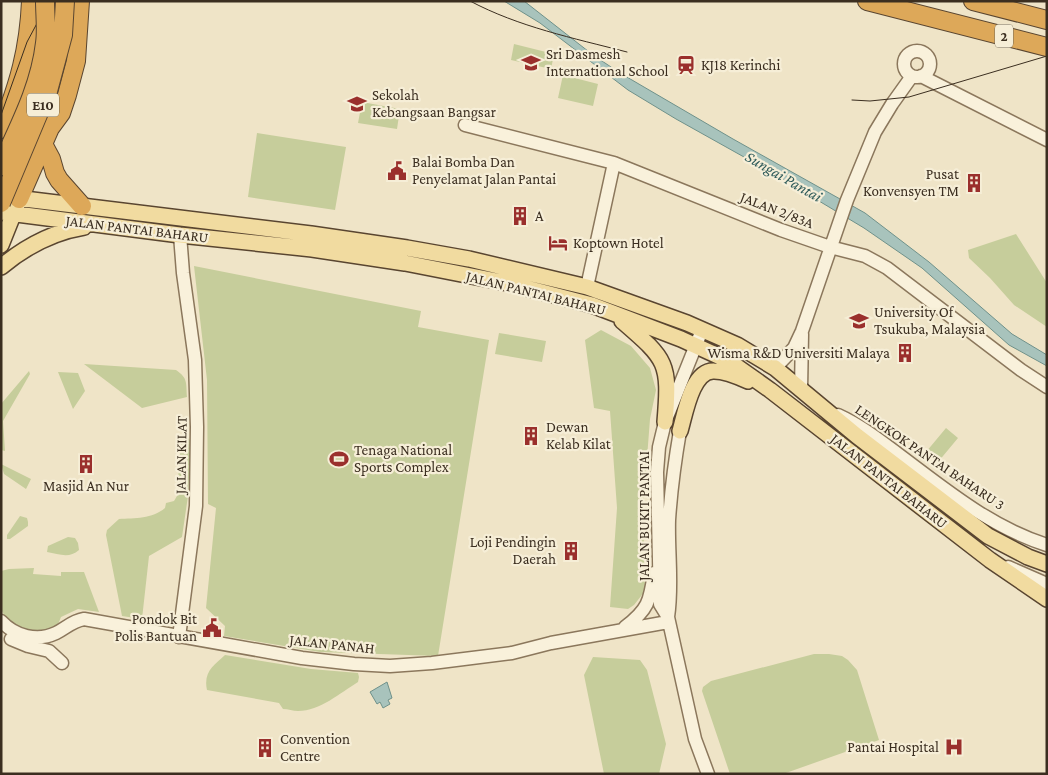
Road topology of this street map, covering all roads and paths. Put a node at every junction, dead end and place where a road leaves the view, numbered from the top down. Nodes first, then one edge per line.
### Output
1 (31, 1) edge
2 (46, 1) edge
3 (65, 1) edge
4 (80, 1) edge
5 (867, 1) edge
6 (973, 1) edge
7 (1047, 20) edge
8 (962, 25) junction
9 (1047, 47) edge
10 (1047, 55) edge
11 (465, 125) dead end
12 (1, 129) edge
13 (1047, 140) edge
14 (43, 144) junction
15 (1, 158) edge
16 (614, 163) junction
17 (1, 166) edge
18 (1, 196) edge
19 (82, 206) junction
20 (9, 207) edge
21 (98, 225) junction
22 (180, 235) junction
23 (1, 245) edge
24 (830, 247) junction
25 (1, 267) edge
26 (587, 287) junction
27 (613, 313) junction
28 (702, 330) junction
29 (802, 331) junction
30 (695, 344) junction
31 (775, 368) junction
32 (1047, 387) edge
33 (770, 390) junction
34 (801, 390) junction
35 (823, 408) junction
36 (664, 422) junction
37 (680, 431) joint
38 (659, 541) junction
39 (1047, 545) edge
40 (990, 560) junction
41 (1047, 564) edge
42 (1047, 584) edge
43 (1047, 599) edge
44 (668, 619) junction
45 (1, 621) edge
46 (622, 630) junction
47 (1, 632) edge
48 (178, 636) junction
49 (62, 663) dead end
50 (708, 774) edge

1 - 12 highway
2 - 17 highway, E10, bridge
3 - 20 highway, E10, bridge
4 - 14 highway
5 - 8 highway, 2
6 - 7 highway, 2
8 - 9 highway, 2
8 - 10 highway
11 - 16 street, JALAN 2/83A
13 - 24 street
14 - 15 highway
14 - 19 highway
14 - 20 highway
16 - 24 street, JALAN 2/83A
16 - 26 street
18 - 20 main road, JALAN PANTAI BAHARU
19 - 20 main road, JALAN PANTAI BAHARU
19 - 26 main road, JALAN PANTAI BAHARU
20 - 21 main road, JALAN PANTAI BAHARU
20 - 23 main road
21 - 22 main road, JALAN PANTAI BAHARU
21 - 25 main road
22 - 27 main road, JALAN PANTAI BAHARU
22 - 48 street, JALAN KILAT
24 - 29 street
24 - 32 street, JALAN 2/83A
26 - 28 main road, JALAN PANTAI BAHARU
27 - 30 main road, JALAN PANTAI BAHARU
27 - 36 main road
28 - 30 street, JALAN BUKIT PANTAI
28 - 31 main road, JALAN PANTAI BAHARU
29 - 31 street
29 - 34 street
30 - 33 main road, JALAN PANTAI BAHARU
30 - 36 street, JALAN BUKIT PANTAI
31 - 34 main road, JALAN PANTAI BAHARU
33 - 37 main road
33 - 40 main road, JALAN PANTAI BAHARU
34 - 35 main road, JALAN PANTAI BAHARU
35 - 39 street, LENGKOK PANTAI BAHARU 3
35 - 41 main road, JALAN PANTAI BAHARU
36 - 38 street, JALAN BUKIT PANTAI
37 - 44 street, JALAN BUKIT PANTAI
38 - 44 street, JALAN BUKIT PANTAI
38 - 46 street
40 - 42 street
40 - 43 main road, JALAN PANTAI BAHARU
44 - 46 street, JALAN PANAH
44 - 50 street, JALAN BUKIT PANTAI
45 - 48 street, JALAN PANAH
46 - 48 street, JALAN PANAH
47 - 49 street

